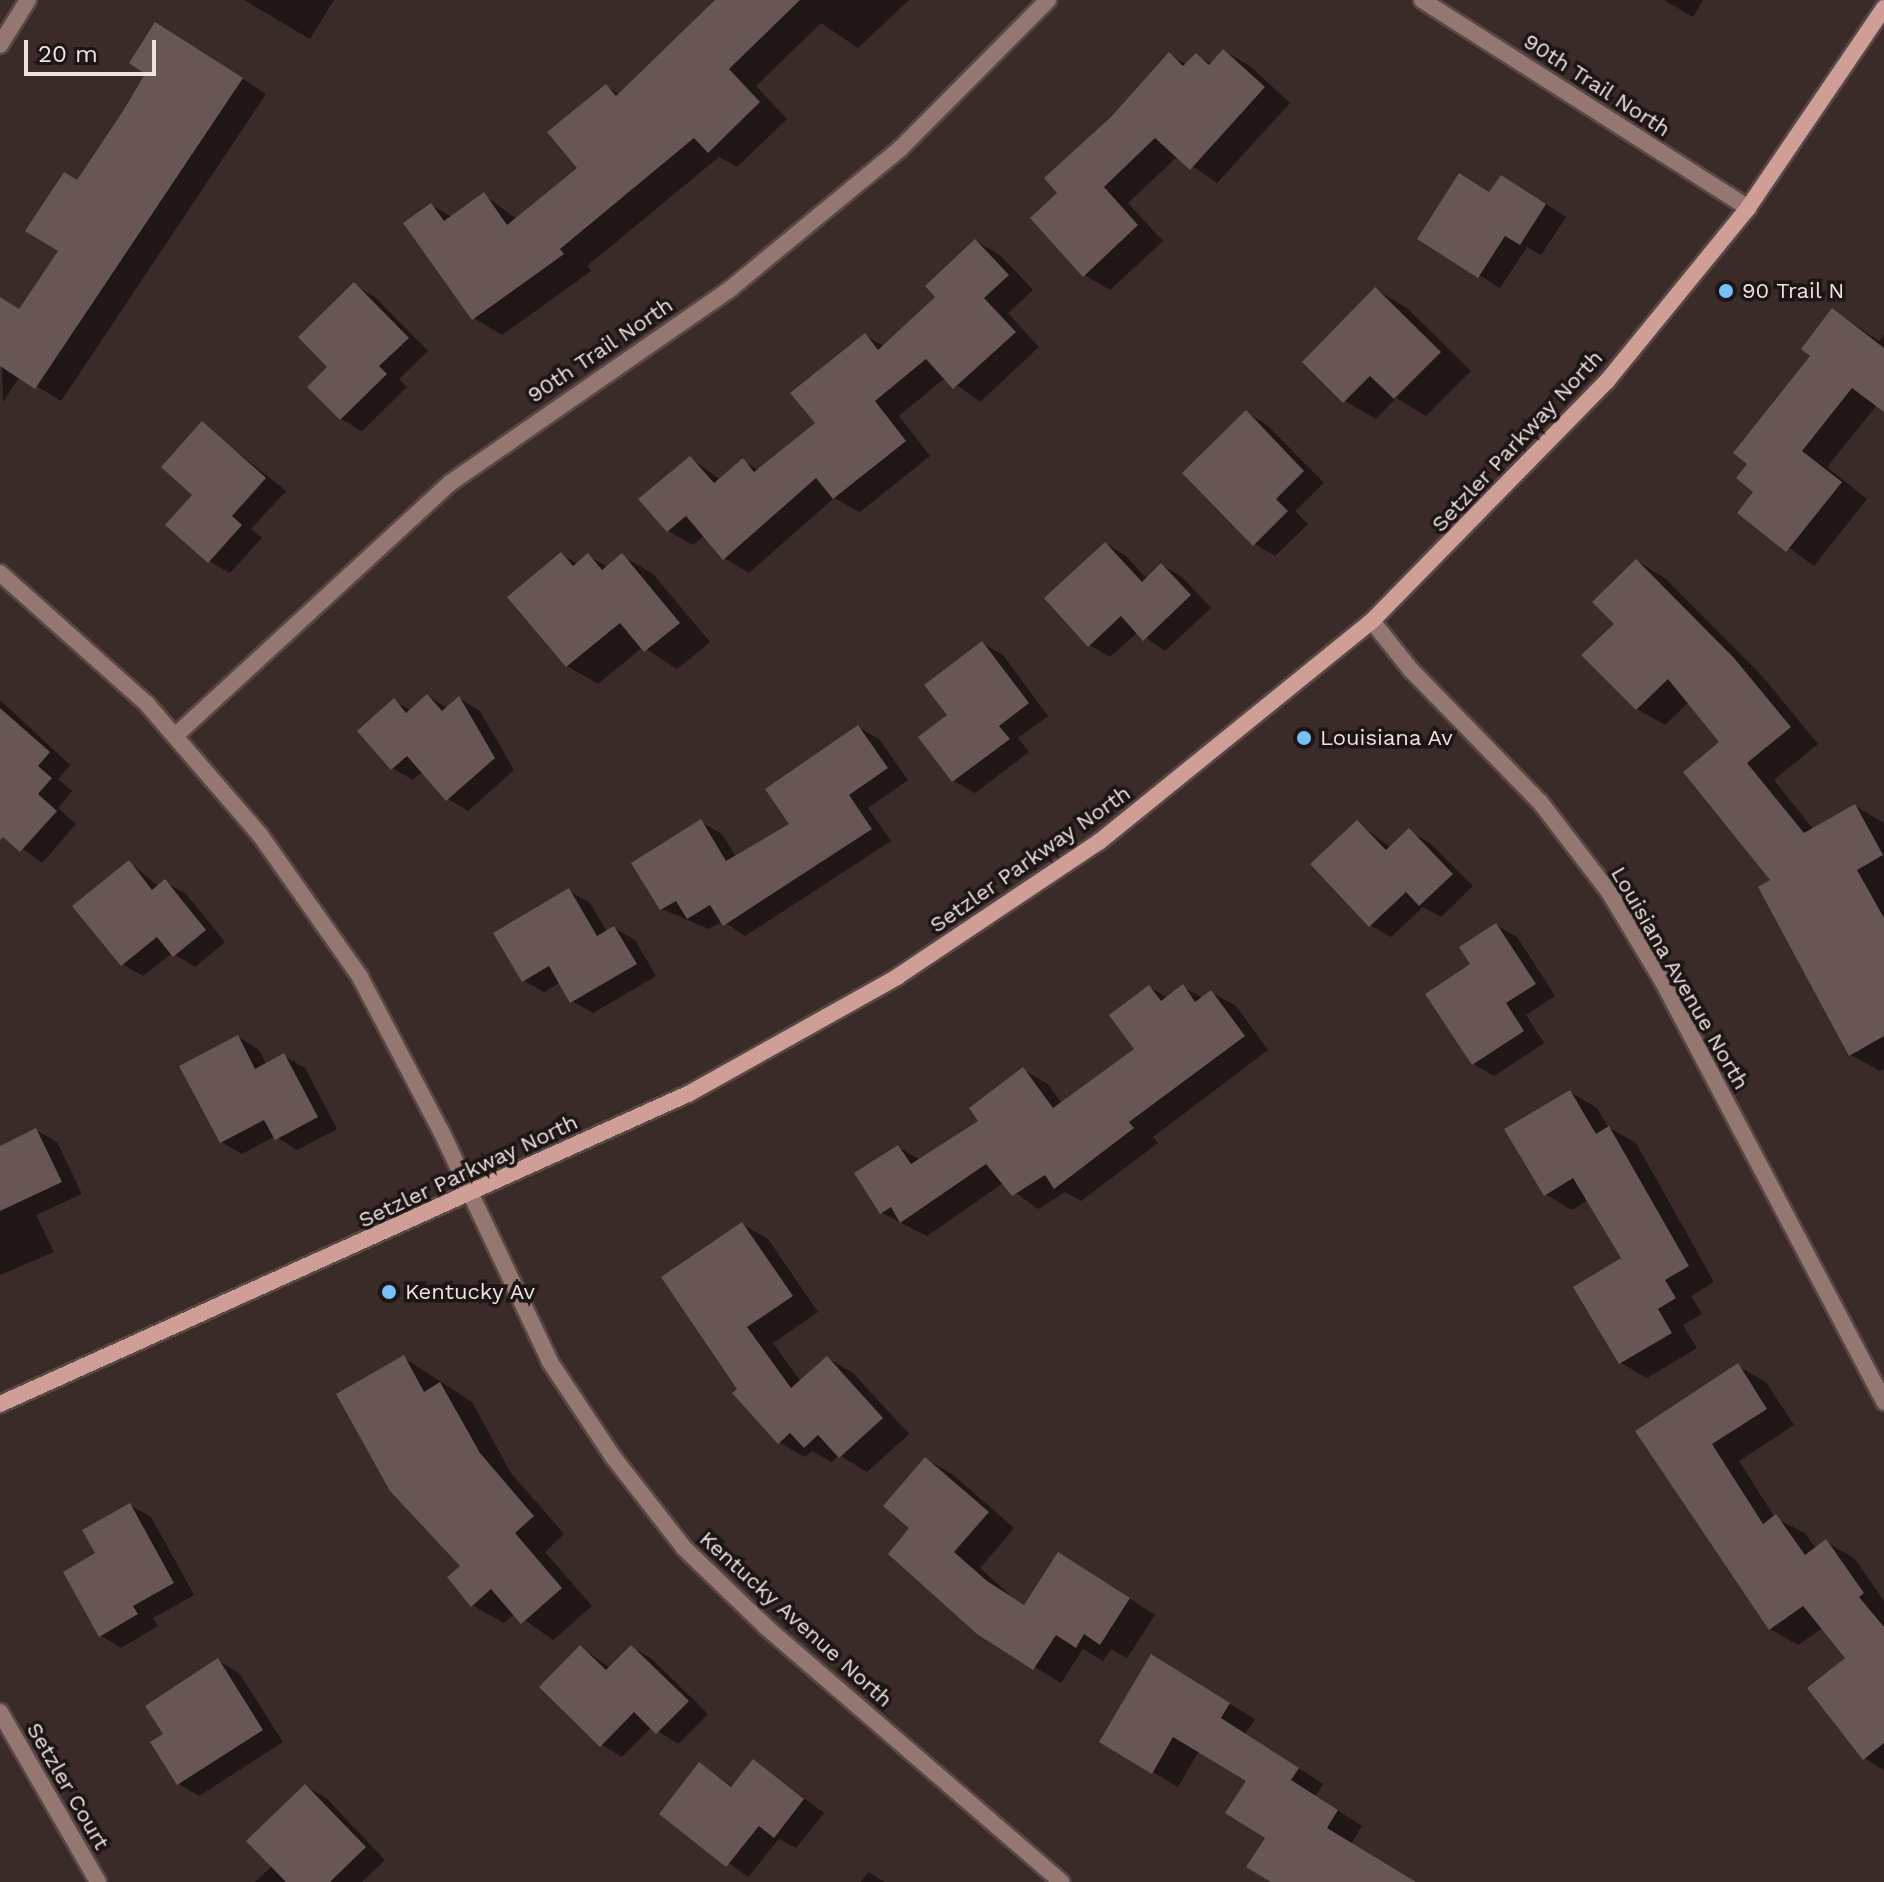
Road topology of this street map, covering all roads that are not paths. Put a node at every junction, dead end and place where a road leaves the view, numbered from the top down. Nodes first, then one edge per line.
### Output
1 (28, 0) edge
2 (1048, 0) edge
3 (1422, 0) edge
4 (1884, 8) edge
5 (0, 45) edge
6 (1748, 208) junction
7 (0, 573) edge
8 (1372, 621) junction
9 (175, 736) junction
10 (470, 1195) junction
11 (1884, 1402) edge
12 (0, 1404) edge
13 (0, 1712) edge
14 (98, 1882) edge
15 (1061, 1882) edge

1 - 5 street
2 - 9 street, 90th Trail North
3 - 6 street, 90th Trail North
4 - 6 street, Setzler Parkway North
6 - 8 street, Setzler Parkway North
7 - 9 street, Kentucky Avenue North
8 - 10 street, Setzler Parkway North
8 - 11 street, Louisiana Avenue North
9 - 10 street, Kentucky Avenue North
10 - 12 street, Setzler Parkway North
10 - 15 street, Kentucky Avenue North
13 - 14 street, Setzler Court

